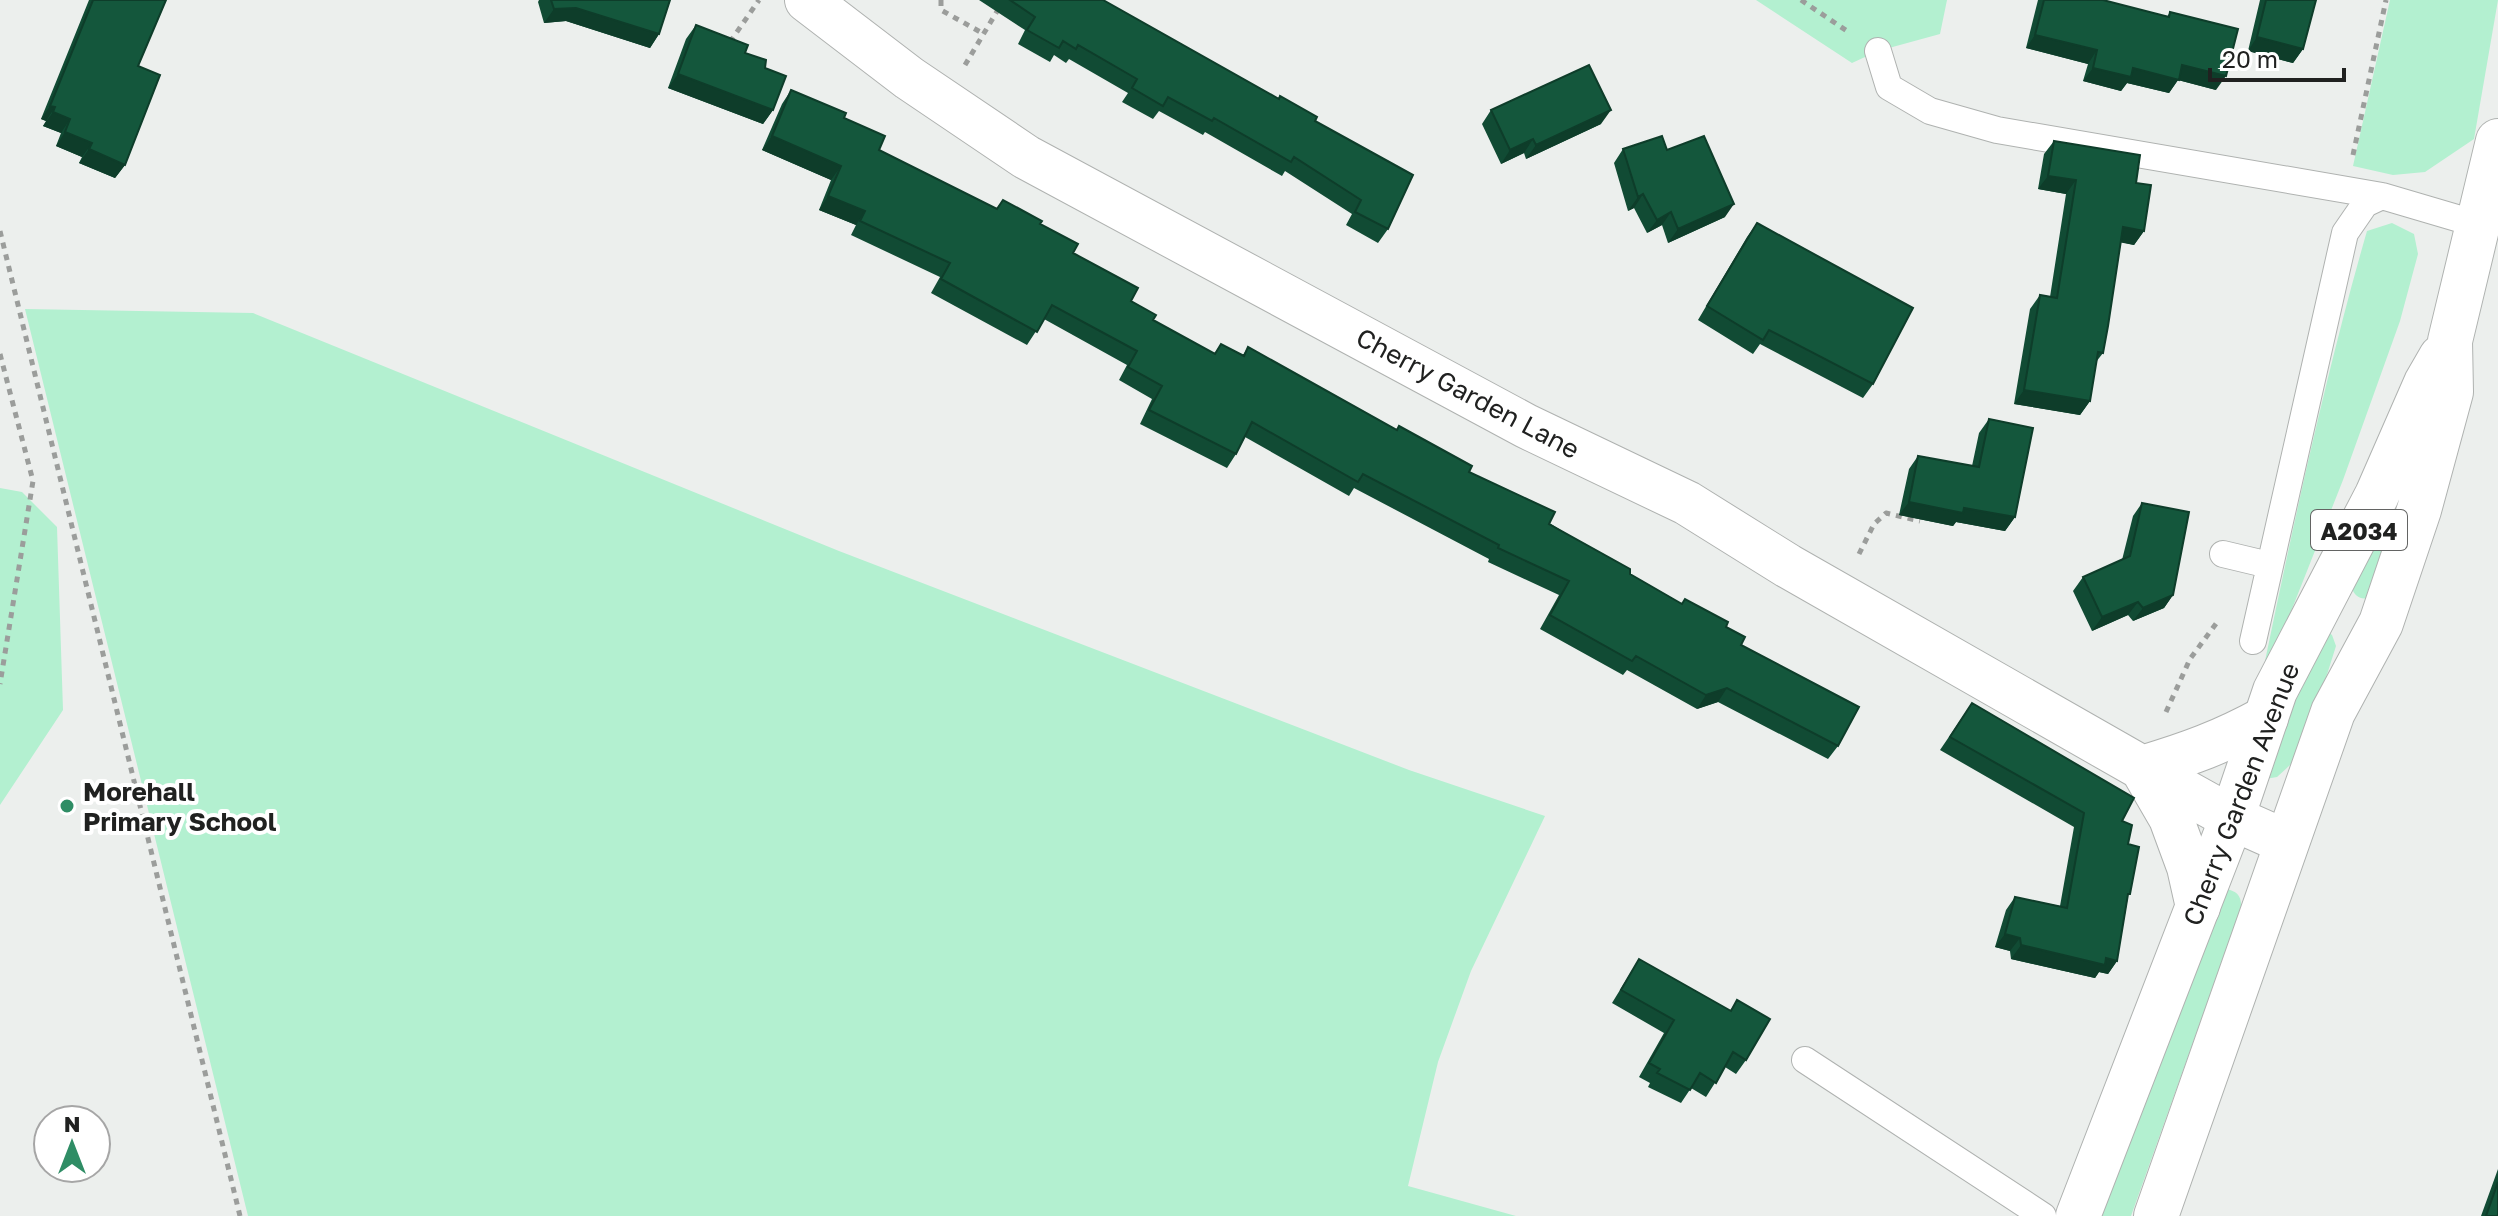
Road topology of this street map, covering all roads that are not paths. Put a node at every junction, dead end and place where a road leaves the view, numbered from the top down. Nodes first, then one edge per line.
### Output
1 (807, 0) edge
2 (1878, 51) road end
3 (2498, 141) edge
4 (2382, 196) junction
5 (2477, 224) junction
6 (2450, 341) junction
7 (2223, 554) dead end
8 (2269, 565) junction
9 (2253, 641) dead end
10 (2266, 718) junction
11 (2142, 768) junction
12 (2232, 818) junction
13 (2286, 842) junction
14 (2198, 907) junction
15 (1805, 1060) dead end
16 (2043, 1216) edge
17 (2078, 1216) edge
18 (2156, 1216) edge

1 - 11 main road, Cherry Garden Lane
2 - 4 lane
3 - 5 main road, Cherry Garden Avenue / A2034
4 - 5 lane
4 - 8 lane
5 - 6 main road, Cherry Garden Avenue / A2034
6 - 10 main road, Cherry Garden Avenue / A2034
6 - 13 main road, Cherry Garden Avenue / A2034
7 - 8 lane
8 - 9 lane
10 - 11 main road
10 - 12 main road, Cherry Garden Avenue / A2034
11 - 12 main road, Cherry Garden Lane
11 - 14 main road
12 - 13 main road, Cherry Garden Lane
12 - 14 main road, Cherry Garden Avenue / A2034
13 - 18 main road, Cherry Garden Avenue / A2034
14 - 17 main road, Cherry Garden Avenue / A2034
15 - 16 lane

